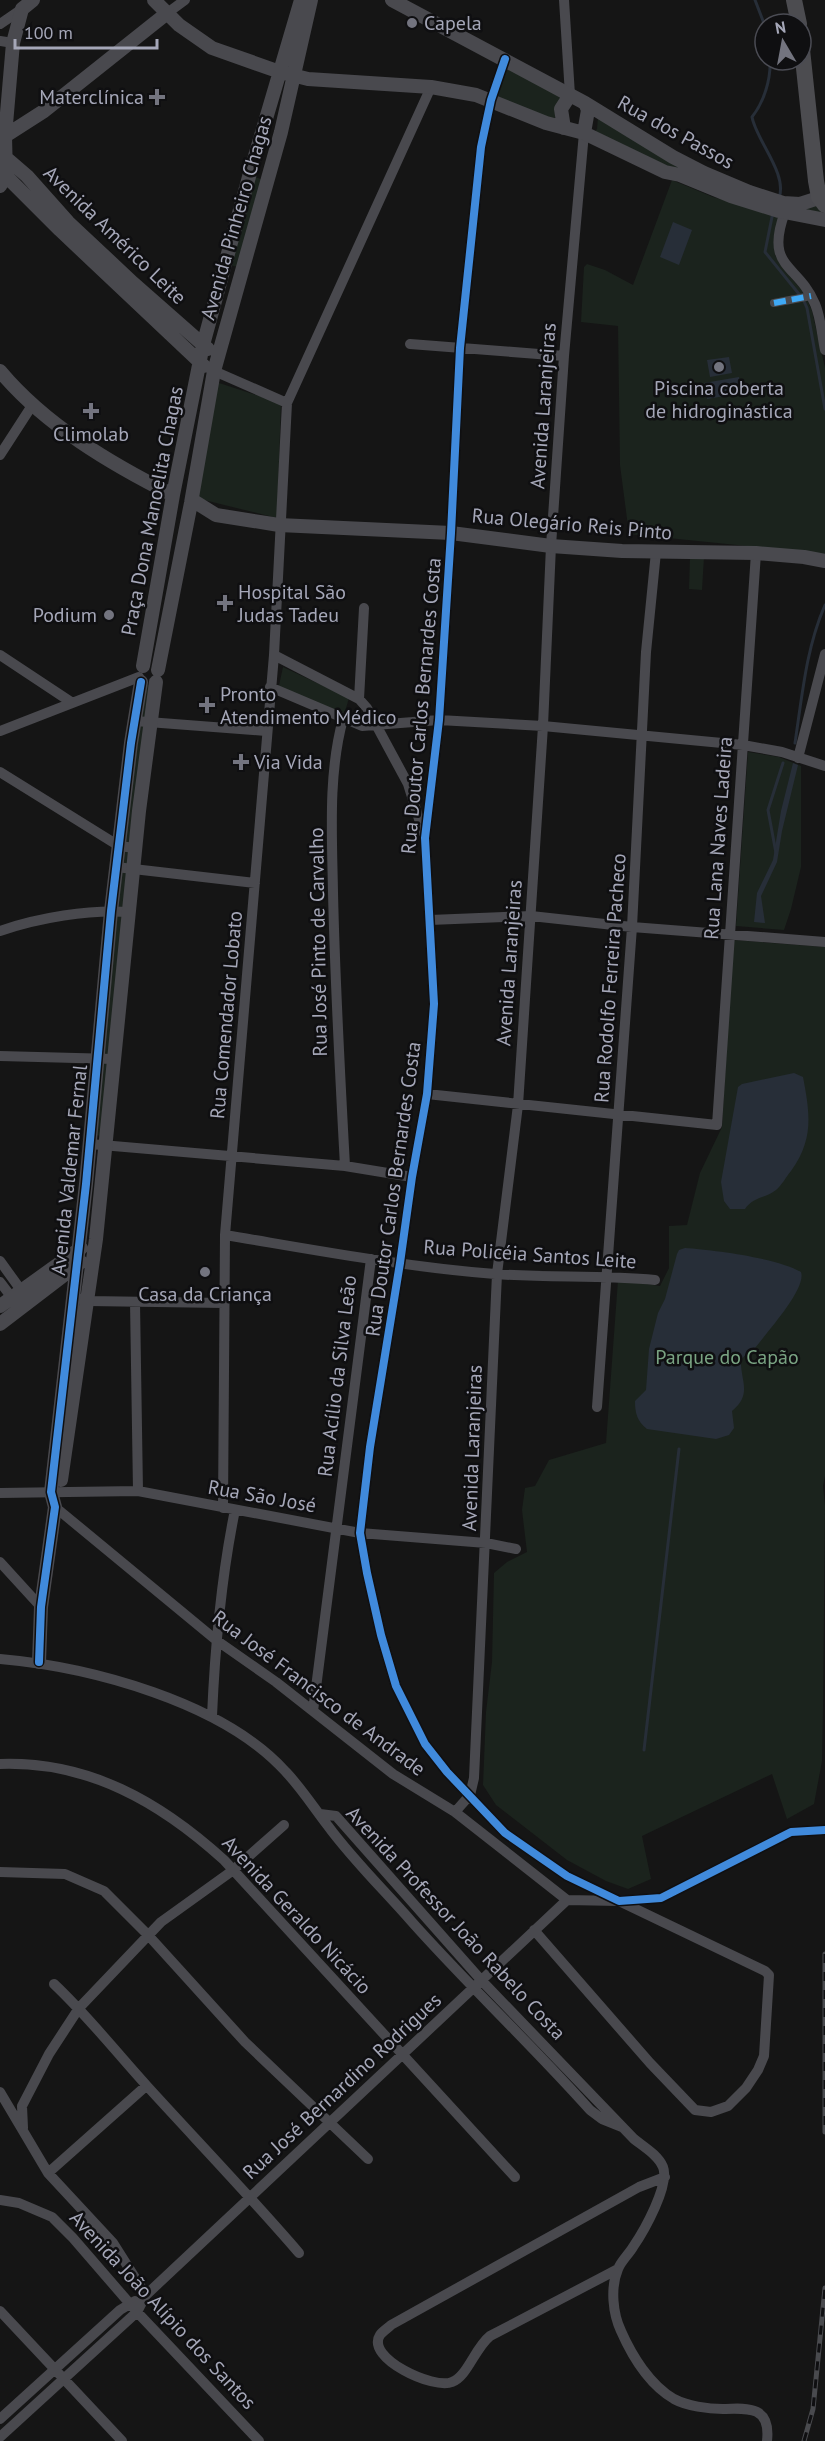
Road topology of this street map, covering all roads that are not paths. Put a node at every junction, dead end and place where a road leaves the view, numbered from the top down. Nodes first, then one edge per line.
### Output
1 (154, 0) edge
2 (184, 0) edge
3 (301, 0) edge
4 (311, 0) edge
5 (392, 0) edge
6 (564, 0) edge
7 (27, 4) edge
8 (416, 6) edge
9 (166, 14) junction
10 (0, 24) edge
11 (6, 42) edge
12 (505, 59) junction
13 (280, 72) junction
14 (805, 72) edge
15 (295, 76) junction
16 (432, 87) junction
17 (570, 95) junction
18 (491, 99) junction
19 (585, 103) junction
20 (263, 127) junction
21 (564, 128) junction
22 (281, 132) junction
23 (584, 133) junction
24 (5, 136) junction
25 (2, 169) edge
26 (250, 173) junction
27 (267, 178) junction
28 (38, 189) junction
29 (28, 199) junction
30 (823, 199) edge
31 (778, 207) junction
32 (51, 212) junction
33 (238, 216) junction
34 (825, 220) edge
35 (255, 221) junction
36 (225, 266) junction
37 (242, 271) junction
38 (811, 296) junction
39 (774, 303) dead end
40 (214, 307) junction
41 (155, 311) junction
42 (230, 312) junction
43 (411, 344) dead end
44 (203, 345) junction
45 (460, 348) junction
46 (825, 350) edge
47 (218, 355) junction
48 (564, 356) junction
49 (200, 363) junction
50 (0, 371) edge
51 (214, 371) junction
52 (287, 403) junction
53 (33, 404) junction
54 (190, 410) junction
55 (207, 414) junction
56 (182, 448) junction
57 (200, 451) junction
58 (0, 455) edge
59 (173, 495) junction
60 (192, 500) junction
61 (279, 525) junction
62 (451, 533) junction
63 (166, 535) junction
64 (183, 538) junction
65 (551, 546) junction
66 (656, 552) junction
67 (756, 553) junction
68 (825, 561) edge
69 (364, 609) dead end
70 (153, 612) junction
71 (168, 615) junction
72 (150, 633) junction
73 (164, 636) junction
74 (825, 654) edge
75 (0, 655) edge
76 (274, 655) junction
77 (147, 675) junction
78 (270, 687) junction
79 (359, 699) junction
80 (71, 702) junction
81 (343, 719) junction
82 (439, 720) junction
83 (135, 721) junction
84 (150, 723) junction
85 (376, 724) junction
86 (543, 726) junction
87 (0, 731) edge
88 (266, 731) junction
89 (641, 736) junction
90 (131, 742) junction
91 (146, 744) junction
92 (742, 745) junction
93 (798, 758) junction
94 (825, 766) edge
95 (0, 772) edge
96 (127, 776) junction
97 (142, 778) junction
98 (123, 810) junction
99 (139, 811) junction
100 (425, 838) junction
101 (119, 846) junction
102 (135, 848) junction
103 (116, 867) junction
104 (132, 869) junction
105 (255, 883) junction
106 (111, 911) junction
107 (129, 912) junction
108 (531, 916) junction
109 (430, 920) junction
110 (632, 927) junction
111 (0, 931) edge
112 (729, 934) junction
113 (825, 942) edge
114 (108, 950) junction
115 (124, 951) junction
116 (105, 985) junction
117 (121, 986) junction
118 (102, 1018) junction
119 (118, 1020) junction
120 (0, 1056) edge
121 (98, 1058) junction
122 (114, 1059) junction
123 (427, 1094) junction
124 (95, 1096) junction
125 (110, 1097) junction
126 (518, 1105) junction
127 (619, 1114) junction
128 (90, 1144) junction
129 (104, 1146) junction
130 (232, 1158) junction
131 (345, 1166) junction
132 (412, 1177) junction
133 (86, 1184) junction
134 (101, 1186) junction
135 (225, 1234) junction
136 (96, 1239) junction
137 (77, 1250) junction
138 (93, 1255) junction
139 (371, 1259) junction
140 (0, 1261) edge
141 (400, 1263) junction
142 (77, 1264) junction
143 (497, 1274) junction
144 (608, 1276) junction
145 (655, 1280) dead end
146 (0, 1282) edge
147 (72, 1297) junction
148 (88, 1300) junction
149 (16, 1301) edge
150 (135, 1302) junction
151 (224, 1304) junction
152 (0, 1324) edge
153 (74, 1336) junction
154 (597, 1407) dead end
155 (138, 1491) junction
156 (0, 1493) edge
157 (55, 1498) junction
158 (229, 1509) junction
159 (336, 1528) junction
160 (360, 1533) junction
161 (486, 1543) junction
162 (516, 1549) dead end
163 (0, 1562) edge
164 (41, 1607) junction
165 (216, 1640) junction
166 (0, 1659) edge
167 (39, 1662) junction
168 (314, 1711) junction
169 (212, 1716) junction
170 (0, 1764) edge
171 (470, 1795) junction
172 (455, 1812) junction
173 (320, 1814) junction
174 (284, 1825) dead end
175 (825, 1830) edge
176 (370, 1856) junction
177 (360, 1864) junction
178 (232, 1871) junction
179 (0, 1872) edge
180 (567, 1876) junction
181 (567, 1900) junction
182 (619, 1901) junction
183 (534, 1930) junction
184 (148, 1935) junction
185 (441, 1935) junction
186 (431, 1944) junction
187 (54, 1984) dead end
188 (478, 1984) junction
189 (80, 2008) junction
190 (402, 2054) junction
191 (146, 2086) junction
192 (0, 2092) edge
193 (329, 2124) junction
194 (22, 2128) junction
195 (368, 2159) dead end
196 (48, 2174) junction
197 (515, 2177) dead end
198 (665, 2177) junction
199 (251, 2196) junction
200 (0, 2200) edge
201 (299, 2253) dead end
202 (618, 2269) junction
203 (144, 2297) junction
204 (133, 2307) junction
205 (0, 2311) edge
206 (54, 2368) junction
207 (64, 2379) junction
208 (0, 2419) edge
209 (0, 2437) edge
210 (122, 2441) edge
211 (260, 2441) edge
212 (767, 2441) edge

1 - 9 street, Rua dos Passos
2 - 9 street
3 - 13 street, Avenida Pinheiro Chagas
4 - 15 street, Avenida Pinheiro Chagas
5 - 8 street, Rua dos Passos
6 - 17 street
7 - 10 street
7 - 11 street
8 - 12 street, Rua dos Passos
9 - 13 street, Rua dos Passos
9 - 24 street
11 - 24 street
12 - 17 street, Rua dos Passos
12 - 18 street, Rua Doutor Carlos Bernardes Costa
13 - 15 street, Rua dos Passos
13 - 20 street, Avenida Pinheiro Chagas
14 - 30 main road
15 - 16 street, Rua dos Passos
15 - 22 street, Avenida Pinheiro Chagas
16 - 18 street, Rua dos Passos
16 - 52 street
17 - 19 street, Rua dos Passos
17 - 21 street
18 - 21 street, Rua dos Passos
18 - 45 street, Rua Doutor Carlos Bernardes Costa
19 - 23 street
19 - 31 street, Rua dos Passos
20 - 22 street
20 - 26 street, Avenida Pinheiro Chagas
21 - 23 street, Rua dos Passos
22 - 27 street, Avenida Pinheiro Chagas
23 - 31 street, Rua dos Passos
23 - 48 street, Avenida Laranjeiras
24 - 25 street
25 - 28 street, Avenida Américo Leite
25 - 29 street, Avenida Américo Leite
26 - 27 street
26 - 33 street, Avenida Pinheiro Chagas
27 - 35 street, Avenida Pinheiro Chagas
28 - 29 street
28 - 32 street, Avenida Américo Leite
29 - 32 street, Avenida Américo Leite
30 - 31 street, Rua dos Passos
31 - 34 street, Rua dos Passos
31 - 38 street
32 - 41 street, Avenida Américo Leite
33 - 35 street
33 - 36 street, Avenida Pinheiro Chagas
35 - 37 street, Avenida Pinheiro Chagas
36 - 37 street
36 - 40 street, Avenida Pinheiro Chagas
37 - 42 street, Avenida Pinheiro Chagas
38 - 39 street
38 - 46 street
40 - 42 street
40 - 44 street, Avenida Pinheiro Chagas
41 - 44 street, Avenida Américo Leite
41 - 49 street, Avenida Américo Leite
42 - 47 street, Avenida Pinheiro Chagas
43 - 45 street
44 - 47 street, Avenida Américo Leite
44 - 49 street, Avenida Pinheiro Chagas
45 - 48 street
45 - 62 street, Rua Doutor Carlos Bernardes Costa
47 - 51 street, Avenida Pinheiro Chagas
48 - 65 street, Avenida Laranjeiras
49 - 51 street, Avenida Américo Leite
49 - 54 street, Praça Dona Manoelita Chagas
50 - 53 street
51 - 52 street
51 - 55 street, Praça Dona Manoelita Chagas
52 - 61 street
53 - 58 street
53 - 59 street
54 - 55 street
54 - 56 street, Praça Dona Manoelita Chagas
55 - 57 street, Praça Dona Manoelita Chagas
56 - 57 street
56 - 59 street, Praça Dona Manoelita Chagas
57 - 60 street, Praça Dona Manoelita Chagas
59 - 60 street
59 - 63 street, Praça Dona Manoelita Chagas
60 - 61 street, Praça Dona Manoelita Chagas
60 - 64 street, Praça Dona Manoelita Chagas
61 - 62 street, Rua Olegário Reis Pinto
61 - 76 street, Rua Comendador Lobato
62 - 65 street, Rua Olegário Reis Pinto
62 - 82 street, Rua Doutor Carlos Bernardes Costa
63 - 64 street
63 - 70 street, Praça Dona Manoelita Chagas
64 - 71 street, Praça Dona Manoelita Chagas
65 - 66 street, Rua Olegário Reis Pinto
65 - 86 street, Avenida Laranjeiras
66 - 67 street, Rua Olegário Reis Pinto
66 - 89 street, Rua Rodolfo Ferreira Pacheco
67 - 68 street, Rua Olegário Reis Pinto
67 - 92 street, Rua Lana Naves Ladeira
69 - 79 street
70 - 71 street
70 - 72 street, Praça Dona Manoelita Chagas
71 - 73 street, Praça Dona Manoelita Chagas
72 - 73 street
72 - 77 street, Praça Dona Manoelita Chagas
73 - 77 street, Praça Dona Manoelita Chagas
74 - 93 street
75 - 80 street
76 - 78 street, Rua Comendador Lobato
76 - 79 street
77 - 80 street
77 - 83 street, Avenida Valdemar Fernal
77 - 84 street, Avenida Valdemar Fernal
78 - 81 street
78 - 88 street, Rua Comendador Lobato
79 - 85 street
80 - 87 street
81 - 85 street
81 - 131 street, Rua José Pinto de Carvalho
82 - 85 street
82 - 86 street
82 - 100 street, Rua Doutor Carlos Bernardes Costa
83 - 84 street
83 - 90 street, Avenida Valdemar Fernal
84 - 88 street
84 - 91 street, Avenida Valdemar Fernal
85 - 100 street
86 - 89 street
86 - 108 street, Avenida Laranjeiras
88 - 105 street, Rua Comendador Lobato
89 - 92 street
89 - 110 street, Rua Rodolfo Ferreira Pacheco
90 - 91 street
90 - 96 street, Avenida Valdemar Fernal
91 - 97 street, Avenida Valdemar Fernal
92 - 93 street
92 - 112 street, Rua Lana Naves Ladeira
93 - 94 street
95 - 101 street
96 - 97 street
96 - 98 street, Avenida Valdemar Fernal
97 - 99 street, Avenida Valdemar Fernal
98 - 99 street
98 - 101 street, Avenida Valdemar Fernal
99 - 102 street, Avenida Valdemar Fernal
100 - 109 street, Rua Doutor Carlos Bernardes Costa
101 - 102 street
101 - 103 street, Avenida Valdemar Fernal
102 - 104 street, Avenida Valdemar Fernal
103 - 104 street
103 - 106 street, Avenida Valdemar Fernal
104 - 105 street
104 - 107 street, Avenida Valdemar Fernal
105 - 130 street, Rua Comendador Lobato
106 - 107 street
106 - 111 street
106 - 114 street, Avenida Valdemar Fernal
107 - 115 street, Avenida Valdemar Fernal
108 - 109 street
108 - 110 street
108 - 126 street, Avenida Laranjeiras
109 - 123 street, Rua Doutor Carlos Bernardes Costa
110 - 112 street
110 - 127 street, Rua Rodolfo Ferreira Pacheco
112 - 113 street
112 - 127 street, Rua Lana Naves Ladeira
114 - 115 street
114 - 116 street, Avenida Valdemar Fernal
115 - 117 street, Avenida Valdemar Fernal
116 - 117 street
116 - 118 street, Avenida Valdemar Fernal
117 - 119 street, Avenida Valdemar Fernal
118 - 119 street
118 - 121 street, Avenida Valdemar Fernal
119 - 122 street, Avenida Valdemar Fernal
120 - 121 street
121 - 122 street
121 - 124 street, Avenida Valdemar Fernal
122 - 125 street, Avenida Valdemar Fernal
123 - 126 street
123 - 132 street, Rua Doutor Carlos Bernardes Costa
124 - 125 street
124 - 128 street, Avenida Valdemar Fernal
125 - 129 street, Avenida Valdemar Fernal
126 - 127 street
126 - 143 street, Avenida Laranjeiras
127 - 144 street, Rua Rodolfo Ferreira Pacheco
128 - 129 street
128 - 133 street, Avenida Valdemar Fernal
129 - 130 street
129 - 134 street, Avenida Valdemar Fernal
130 - 131 street
130 - 135 street, Rua Comendador Lobato
131 - 132 street
132 - 141 street, Rua Doutor Carlos Bernardes Costa
133 - 134 street
133 - 137 street, Avenida Valdemar Fernal
134 - 136 street, Avenida Valdemar Fernal
135 - 139 street, Rua Policéia Santos Leite
135 - 151 street, Rua Comendador Lobato
136 - 137 street
136 - 138 street, Avenida Valdemar Fernal
137 - 142 street, Avenida Valdemar Fernal
137 - 149 street
138 - 142 street
138 - 148 street, Avenida Valdemar Fernal
139 - 141 street, Rua Policéia Santos Leite
139 - 159 street, Rua Acílio da Silva Leão
140 - 149 street
141 - 143 street, Rua Policéia Santos Leite
141 - 160 street, Rua Doutor Carlos Bernardes Costa
142 - 147 street, Avenida Valdemar Fernal
142 - 149 street
143 - 144 street, Rua Policéia Santos Leite
143 - 161 street, Avenida Laranjeiras
144 - 145 street, Rua Policéia Santos Leite
144 - 154 street, Rua Rodolfo Ferreira Pacheco
146 - 149 street
147 - 148 street
147 - 153 street, Avenida Valdemar Fernal
148 - 150 street
148 - 153 street, Avenida Valdemar Fernal
149 - 152 street
150 - 151 street
150 - 155 street
151 - 158 street, Rua Comendador Lobato
153 - 157 street, Avenida Valdemar Fernal
155 - 157 street, Rua São José
155 - 158 street, Rua São José
156 - 157 street, Rua São José
157 - 164 street, Avenida Valdemar Fernal
157 - 165 street, Rua José Francisco de Andrade
158 - 159 street, Rua São José
158 - 165 street, Rua Comendador Lobato
159 - 160 street, Rua São José
159 - 168 street, Rua Acílio da Silva Leão
160 - 161 street, Rua São José
160 - 171 street, Rua Doutor Carlos Bernardes Costa
161 - 162 street, Rua São José
161 - 171 street, Avenida Laranjeiras
163 - 164 street
164 - 167 street, Avenida Valdemar Fernal
165 - 168 street, Rua José Francisco de Andrade
165 - 169 street, Rua Comendador Lobato
166 - 167 street, Avenida Professor João Rabelo Costa
167 - 169 street, Avenida Professor João Rabelo Costa
168 - 172 street, Rua José Francisco de Andrade
169 - 173 street, Avenida Professor João Rabelo Costa
170 - 178 street, Avenida Geraldo Nicácio
171 - 172 street
171 - 180 street, Rua Doutor Carlos Bernardes Costa
172 - 181 street, Rua José Francisco de Andrade
173 - 176 street, Avenida Professor João Rabelo Costa
173 - 177 street
174 - 178 street
175 - 182 street, Rua Doutor Carlos Bernardes Costa
176 - 177 street
176 - 185 street, Avenida Professor João Rabelo Costa
177 - 186 street
178 - 184 street
178 - 190 street, Avenida Geraldo Nicácio
179 - 184 street
180 - 181 street
180 - 182 street, Rua Doutor Carlos Bernardes Costa
181 - 182 street
181 - 183 street, Rua José Bernardino Rodrigues
182 - 183 street
183 - 188 street, Rua José Bernardino Rodrigues
184 - 189 street
184 - 193 street
185 - 186 street
185 - 188 street, Avenida Professor João Rabelo Costa
186 - 188 street
187 - 189 street
188 - 190 street, Rua José Bernardino Rodrigues
188 - 198 street
189 - 191 street
189 - 194 street
190 - 193 street, Rua José Bernardino Rodrigues
190 - 197 street, Avenida Geraldo Nicácio
191 - 196 street
191 - 199 street
192 - 194 street
193 - 195 street
193 - 199 street, Rua José Bernardino Rodrigues
194 - 196 street
196 - 203 street
198 - 202 street
198 - 202 street
199 - 201 street
199 - 203 street, Rua José Bernardino Rodrigues
200 - 204 street, Avenida João Alípio dos Santos
202 - 212 street
203 - 204 street, Rua José Bernardino Rodrigues
204 - 206 street
204 - 207 street
204 - 211 street, Avenida João Alípio dos Santos
205 - 206 street
206 - 207 street
206 - 208 street
207 - 209 street
207 - 210 street

